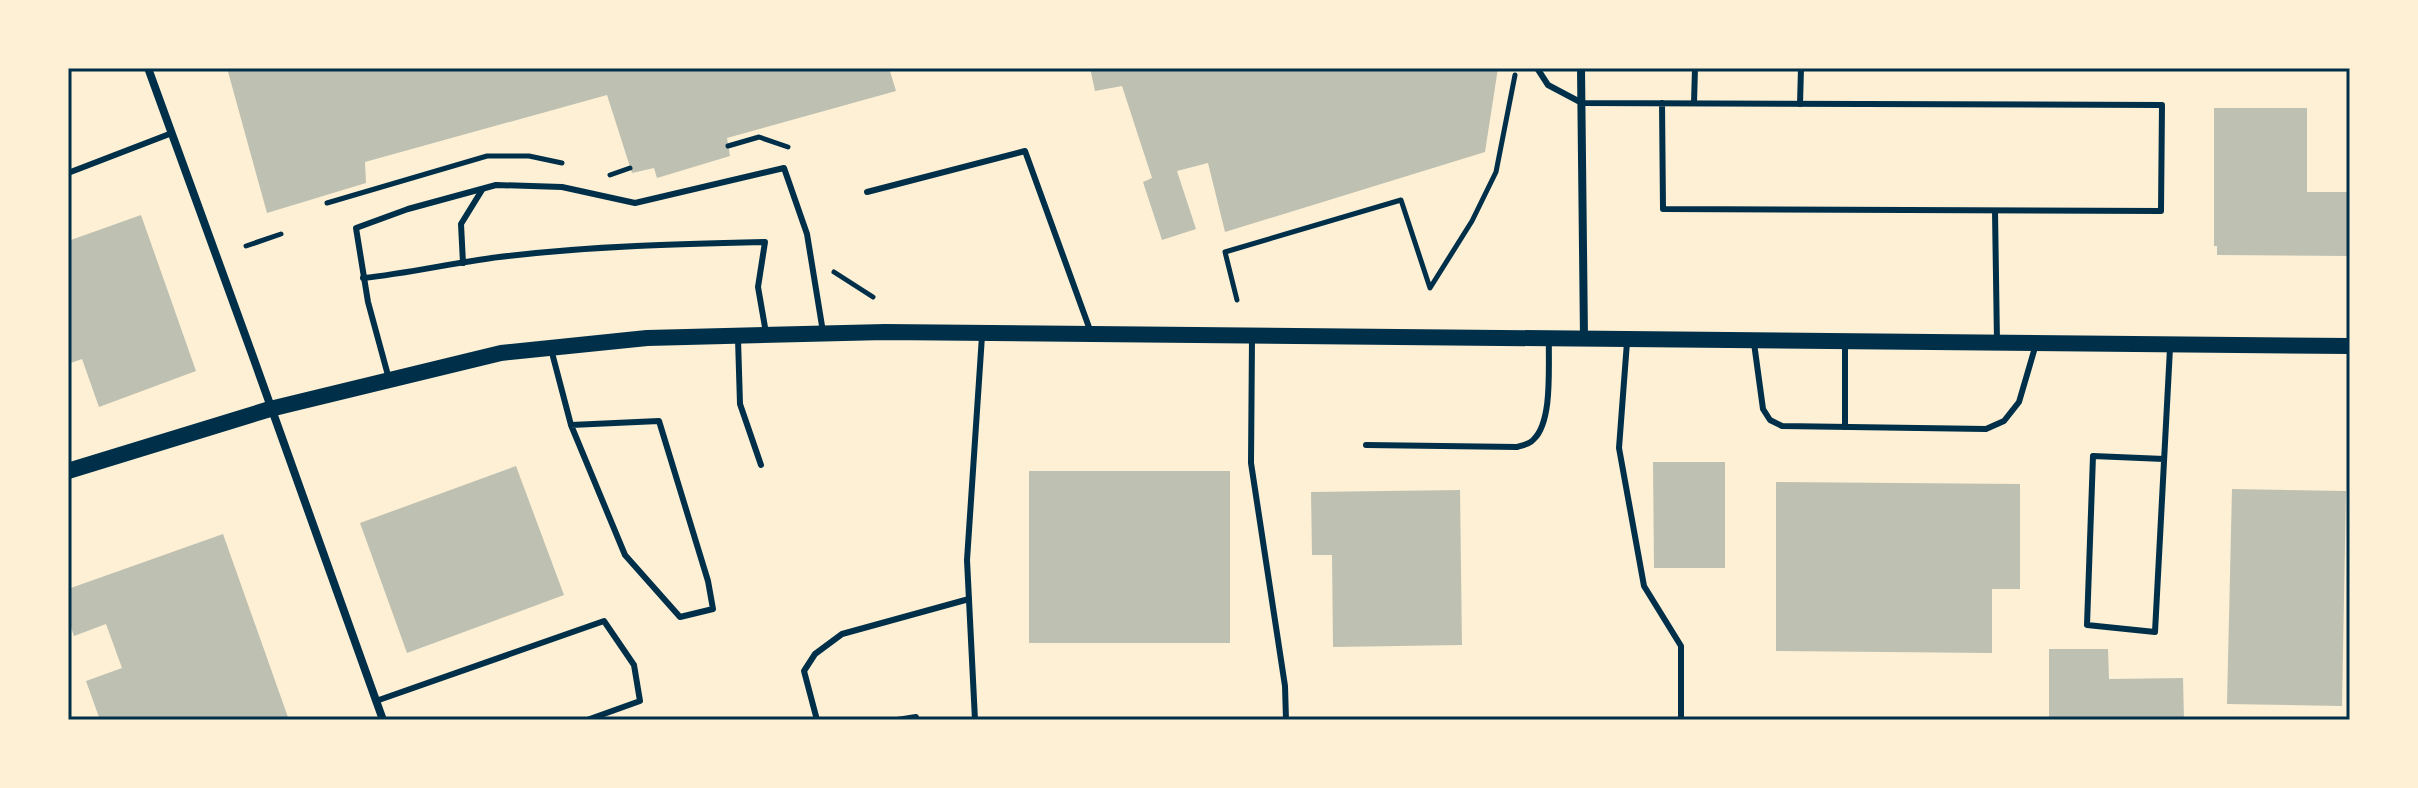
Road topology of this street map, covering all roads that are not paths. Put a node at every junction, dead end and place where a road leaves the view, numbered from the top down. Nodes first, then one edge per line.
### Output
1 (148, 68) edge
2 (1537, 68) edge
3 (1581, 68) edge
4 (1695, 68) edge
5 (1801, 68) edge
6 (1582, 103) junction
7 (1662, 103) junction
8 (1694, 103) junction
9 (1800, 104) junction
10 (172, 133) junction
11 (68, 173) edge
12 (482, 190) junction
13 (867, 192) dead end
14 (1995, 211) junction
15 (463, 263) junction
16 (363, 278) junction
17 (823, 332) junction
18 (982, 333) junction
19 (1091, 334) junction
20 (767, 335) junction
21 (1252, 335) junction
22 (738, 336) junction
23 (1549, 337) junction
24 (1584, 338) junction
25 (1627, 338) junction
26 (1754, 340) junction
27 (1845, 340) junction
28 (1997, 342) junction
29 (2036, 343) junction
30 (2170, 344) junction
31 (2350, 346) edge
32 (550, 348) junction
33 (389, 379) junction
34 (270, 409) junction
35 (571, 425) junction
36 (1845, 427) junction
37 (1366, 445) dead end
38 (2164, 459) junction
39 (761, 465) dead end
40 (68, 471) edge
41 (969, 599) junction
42 (376, 701) junction
43 (383, 720) edge
44 (587, 720) edge
45 (817, 720) edge
46 (897, 720) edge
47 (916, 720) edge
48 (975, 720) edge
49 (1286, 720) edge
50 (1681, 720) edge

1 - 10 street
2 - 6 lane
3 - 6 street
4 - 8 lane
5 - 9 lane
6 - 7 lane
6 - 24 street
7 - 8 lane
7 - 14 lane
8 - 9 lane
9 - 14 lane
10 - 11 lane
10 - 34 street
12 - 15 lane
12 - 16 lane
12 - 17 lane
13 - 19 lane
14 - 28 lane
15 - 16 lane
15 - 20 lane
16 - 33 lane
17 - 18 main road
17 - 20 main road
18 - 19 main road
18 - 41 lane
19 - 21 main road
20 - 22 main road
21 - 23 main road
21 - 49 lane
22 - 32 main road
22 - 39 lane
23 - 24 main road
23 - 37 lane
24 - 25 main road
25 - 26 main road
25 - 50 lane
26 - 27 main road
26 - 36 lane
27 - 28 main road
27 - 36 lane
28 - 29 main road
29 - 30 main road
29 - 36 lane
30 - 31 main road
30 - 38 lane
32 - 33 main road
32 - 35 lane
33 - 34 main road
34 - 40 main road
34 - 42 street
35 - 35 lane
38 - 38 lane
41 - 45 lane
41 - 48 lane
42 - 43 street
42 - 44 lane
46 - 47 lane

